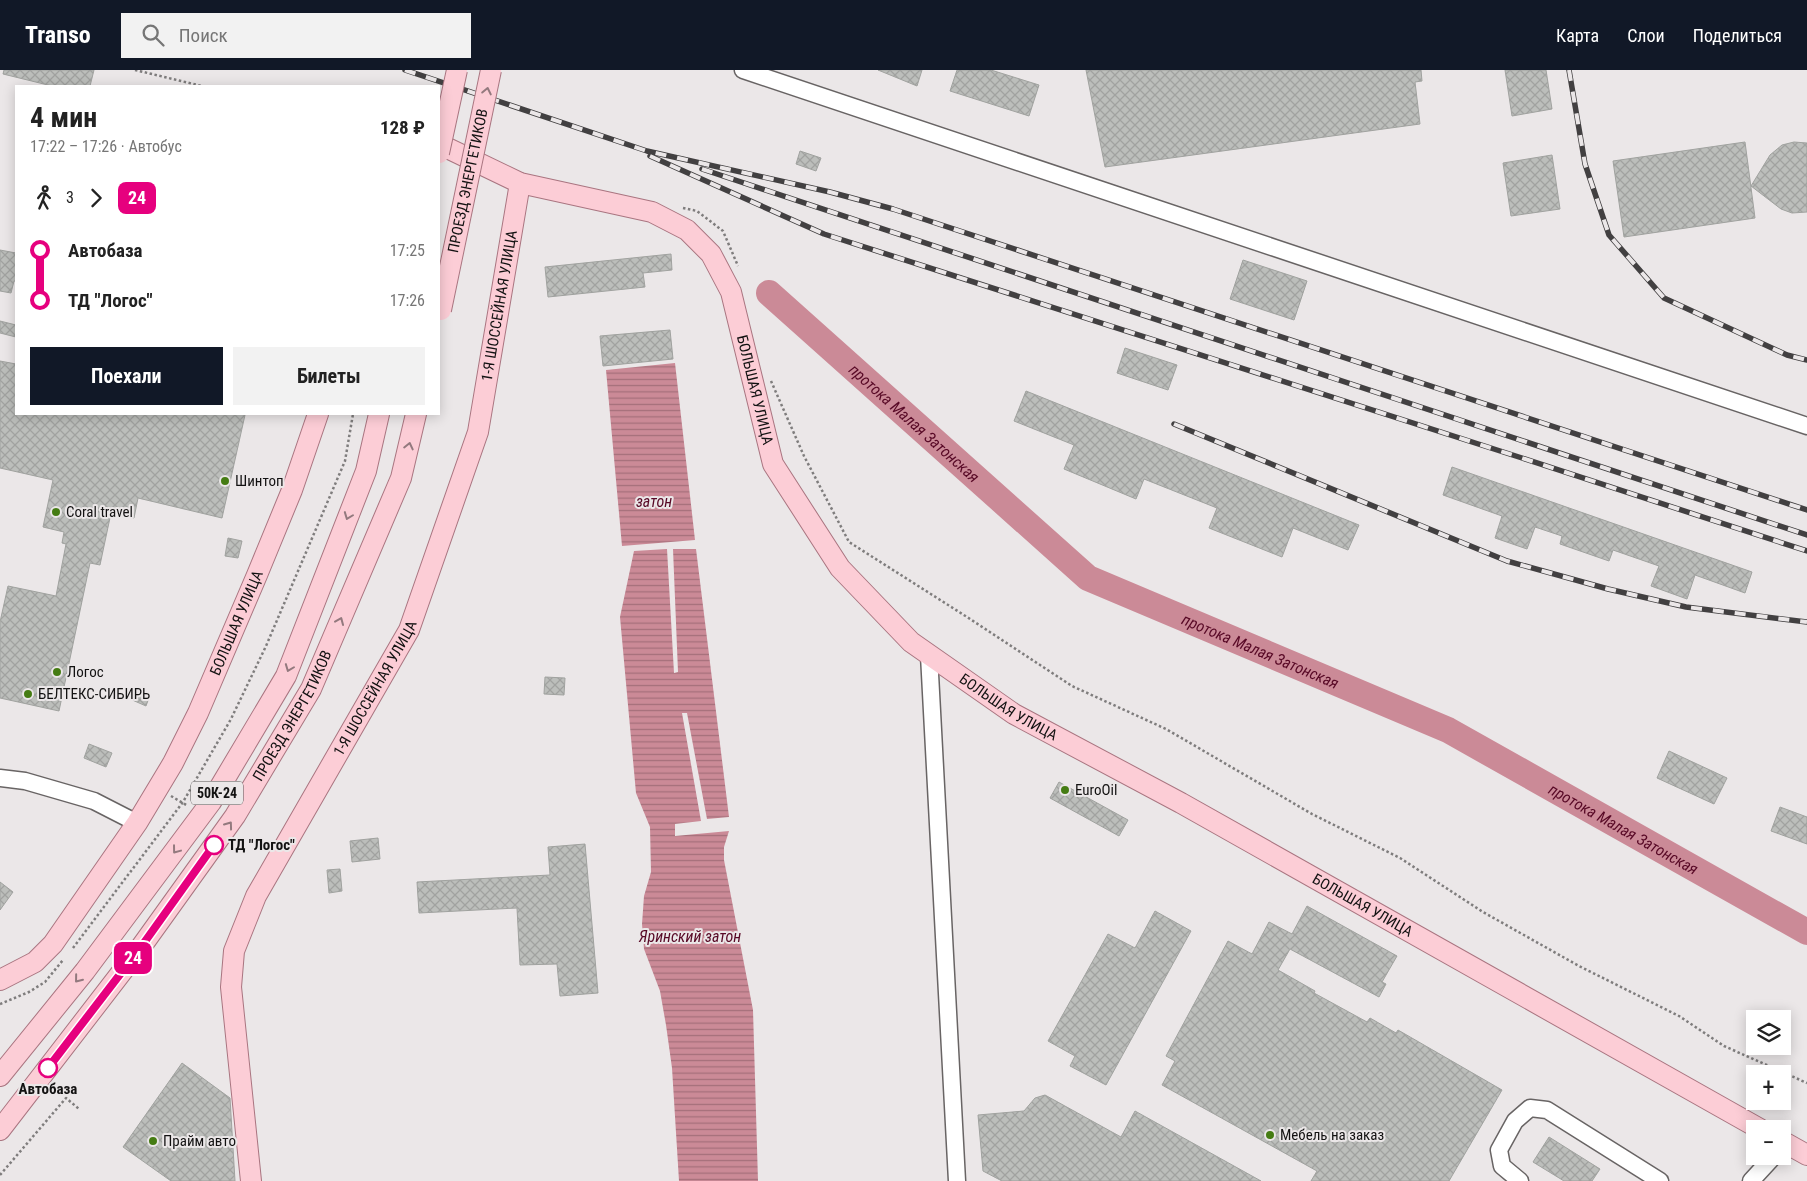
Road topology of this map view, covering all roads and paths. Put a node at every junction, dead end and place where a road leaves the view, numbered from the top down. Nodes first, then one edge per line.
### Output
1 (135, 70) edge
2 (457, 70) edge
3 (491, 70) edge
4 (743, 70) edge
5 (198, 85) edge
6 (440, 144) edge
7 (440, 147) edge
8 (520, 183) junction
9 (680, 207) dead end
10 (738, 267) dead end
11 (440, 315) edge
12 (769, 376) dead end
13 (318, 415) edge
14 (379, 415) edge
15 (416, 415) edge
16 (1807, 426) edge
17 (929, 655) junction
18 (0, 778) edge
19 (137, 822) junction
20 (0, 980) edge
21 (3, 1070) edge
22 (1807, 1083) edge
23 (79, 1109) dead end
24 (1746, 1121) edge
25 (0, 1130) edge
26 (1791, 1150) edge
27 (1807, 1155) edge
28 (1765, 1165) edge
29 (0, 1175) edge
30 (251, 1181) edge
31 (957, 1181) edge
32 (1520, 1181) edge
33 (1660, 1181) edge
34 (1751, 1181) edge

1 - 5 path
2 - 7 main road, bridge
11 -> 3 main road, ПРОЕЗД ЭНЕРГЕТИКОВ, bridge
4 - 16 street
6 - 8 main road, БОЛЬШАЯ УЛИЦА
8 - 17 main road, БОЛЬШАЯ УЛИЦА
8 - 30 main road, 1-Я ШОССЕЙНАЯ УЛИЦА
9 - 10 path
12 - 22 path
13 - 19 main road, БОЛЬШАЯ УЛИЦА
14 -> 21 main road, ПРОЕЗД ЭНЕРГЕТИКОВ / 50К-24
25 -> 15 main road, ПРОЕЗД ЭНЕРГЕТИКОВ / 50К-24
17 - 24 main road, БОЛЬШАЯ УЛИЦА
17 - 31 street
18 - 19 street
19 - 20 main road, БОЛЬШАЯ УЛИЦА
23 - 29 path
26 - 27 main road
28 - 34 street
32 - 33 street

